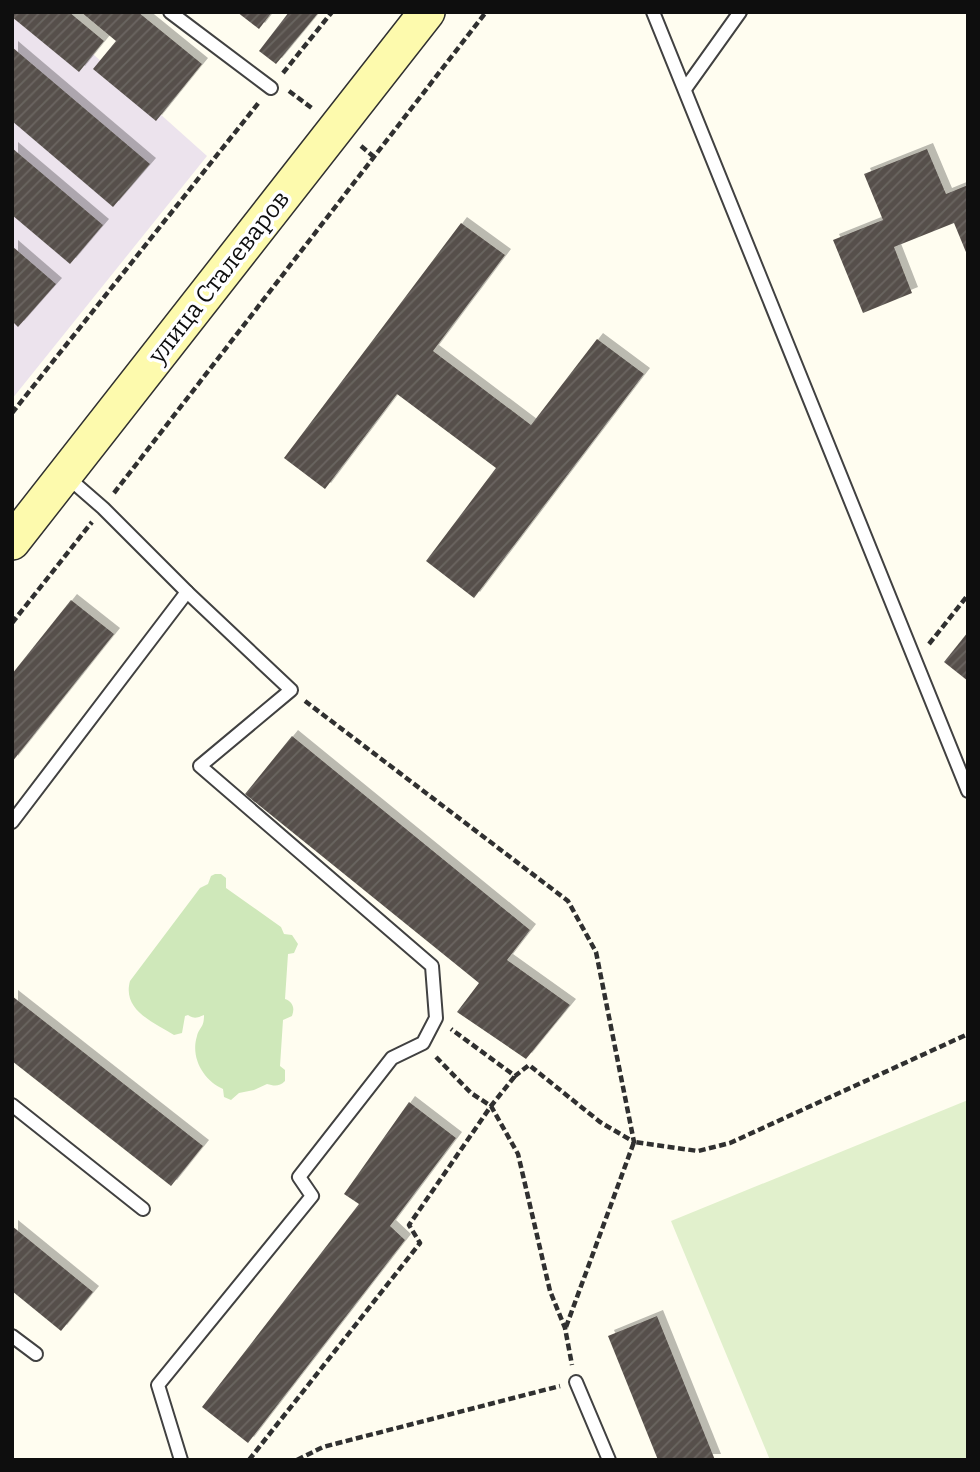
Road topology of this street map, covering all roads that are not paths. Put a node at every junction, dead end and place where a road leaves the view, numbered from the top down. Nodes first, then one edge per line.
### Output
1 (170, 12) edge
2 (427, 12) edge
3 (653, 12) edge
4 (740, 12) edge
5 (271, 88) road end
6 (685, 89) junction
7 (65, 475) junction
8 (12, 542) edge
9 (187, 592) junction
10 (968, 791) edge
11 (12, 822) edge
12 (12, 1104) edge
13 (143, 1209) dead end
14 (12, 1336) edge
15 (36, 1354) dead end
16 (576, 1382) road end
17 (181, 1460) edge
18 (609, 1460) edge

1 - 5 lane
2 - 7 main road, улица Сталеваров
3 - 6 lane
4 - 6 lane
6 - 10 lane
7 - 8 main road, улица Сталеваров
7 - 9 lane
9 - 11 lane
9 - 17 lane
12 - 13 lane
14 - 15 lane
16 - 18 lane

